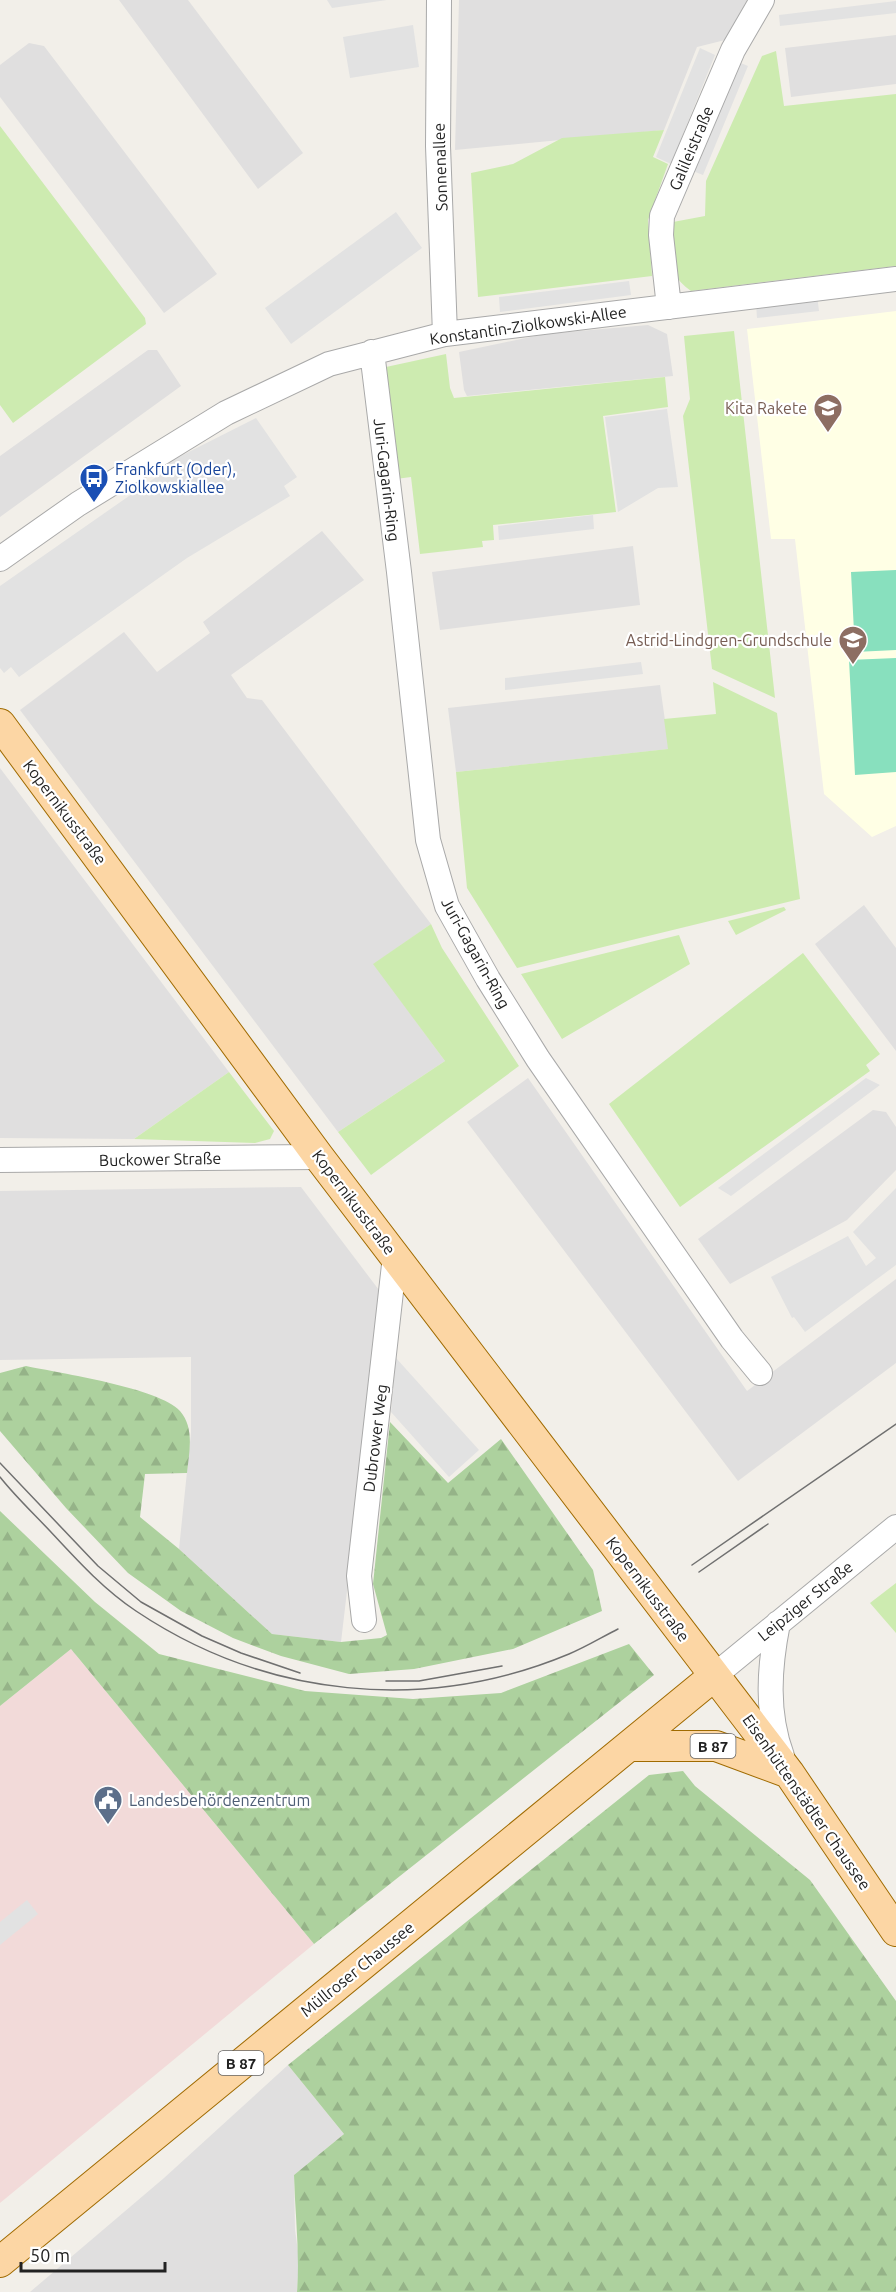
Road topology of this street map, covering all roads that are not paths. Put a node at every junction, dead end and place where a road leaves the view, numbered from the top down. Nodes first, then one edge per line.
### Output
1 (439, 0) edge
2 (762, 0) edge
3 (896, 279) edge
4 (669, 307) junction
5 (445, 334) junction
6 (372, 352) junction
7 (0, 559) edge
8 (0, 724) edge
9 (319, 1158) junction
10 (0, 1160) edge
11 (395, 1256) junction
12 (760, 1373) dead end
13 (896, 1527) edge
14 (363, 1620) dead end
15 (778, 1623) junction
16 (714, 1676) junction
17 (632, 1746) junction
18 (789, 1773) junction
19 (896, 1931) edge
20 (0, 2262) edge

1 - 5 street, Sonnenallee
2 - 4 street, Galileistraße
3 - 4 street, Konstantin-Ziolkowski-Allee
4 - 5 street, Konstantin-Ziolkowski-Allee
5 - 6 street, Konstantin-Ziolkowski-Allee
6 - 7 street, Konstantin-Ziolkowski-Allee
6 - 12 street, Juri-Gagarin-Ring
8 - 9 main road, Kopernikusstraße
9 - 10 street, Buckower Straße
9 - 11 main road, Kopernikusstraße
11 - 14 street, Dubrower Weg
11 - 16 main road, Kopernikusstraße
13 - 15 street, Leipziger Straße
15 - 16 street, Leipziger Straße
15 - 18 street
16 - 17 main road, Müllroser Chaussee / B 87
16 - 18 main road, Eisenhüttenstädter Chaussee / B 87
17 - 18 main road, B 87
17 - 20 main road, Müllroser Chaussee / B 87
18 - 19 main road, Eisenhüttenstädter Chaussee / B 87

